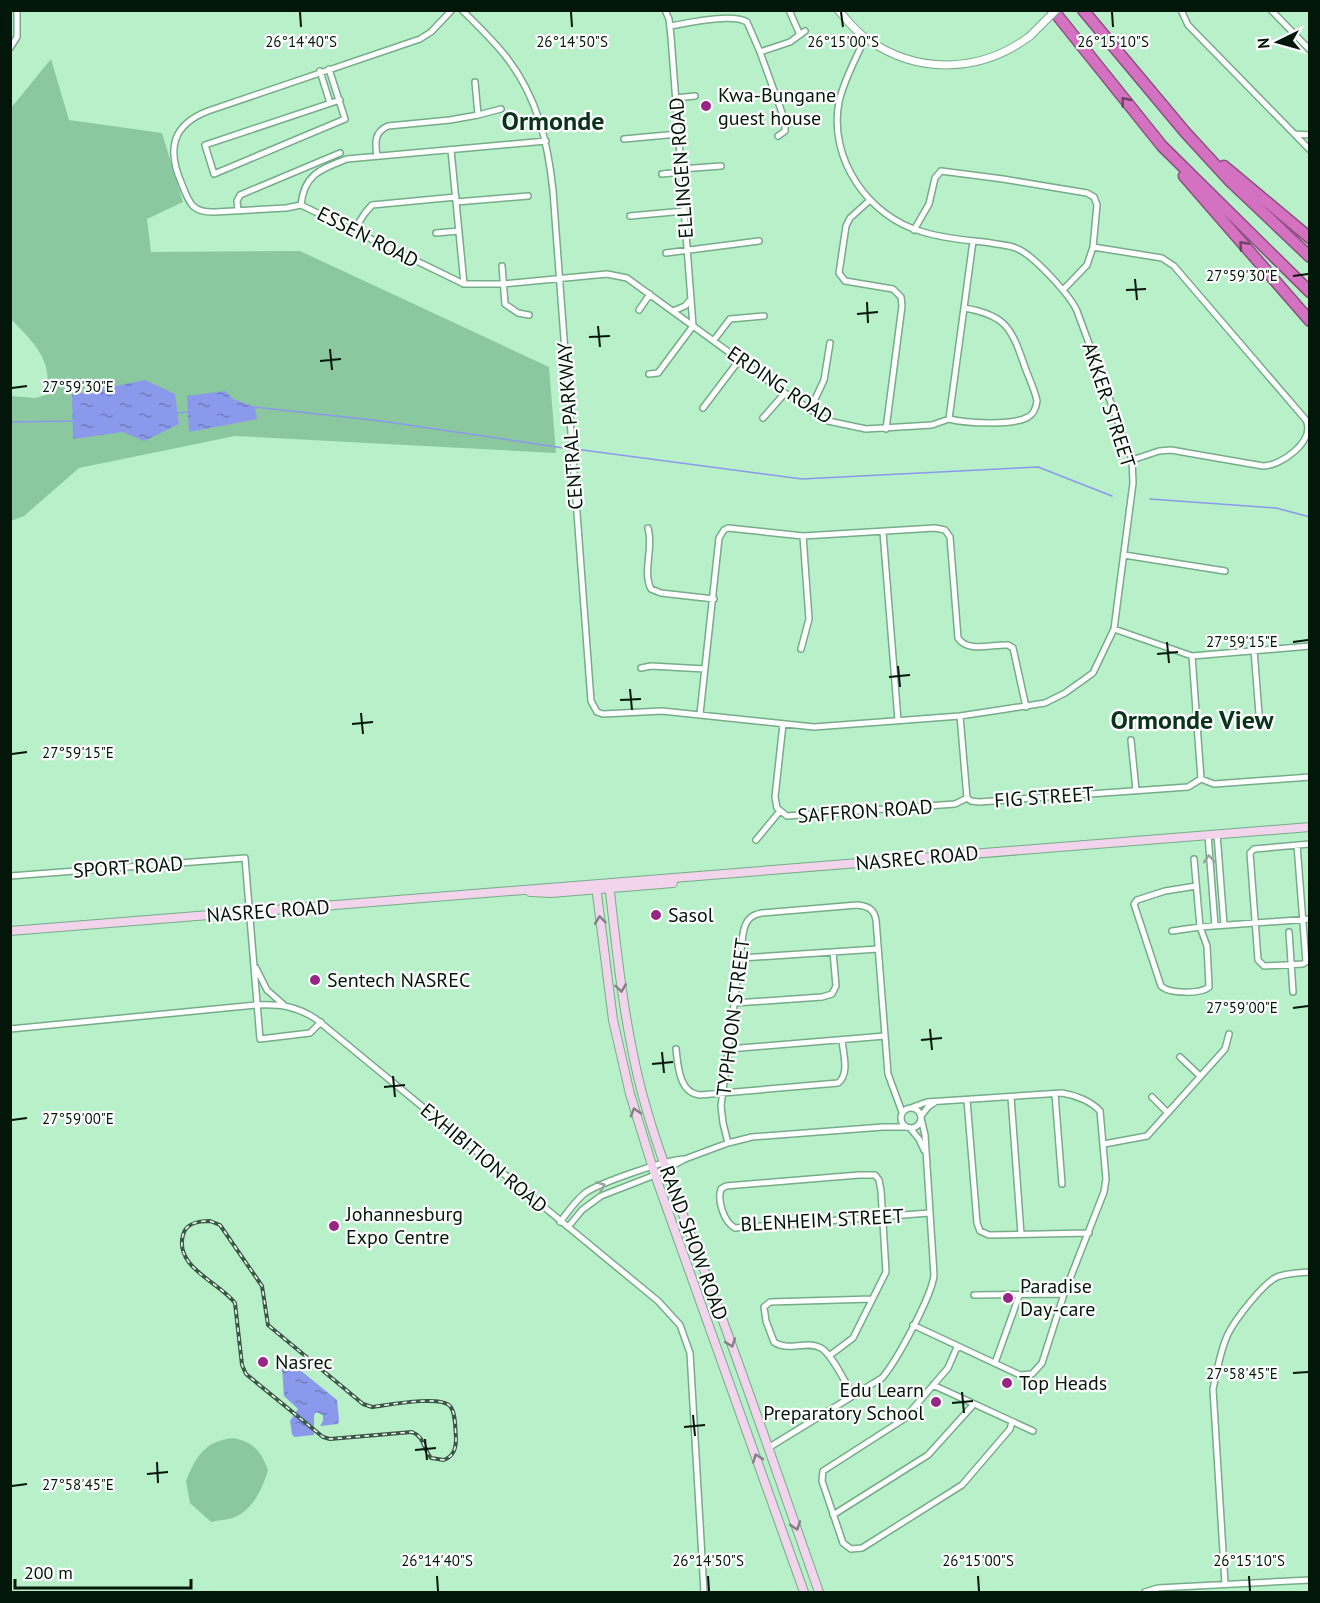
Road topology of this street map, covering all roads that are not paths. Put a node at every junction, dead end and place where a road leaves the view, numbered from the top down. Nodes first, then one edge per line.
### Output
1 (17, 10) edge
2 (665, 10) edge
3 (789, 10) edge
4 (838, 10) edge
5 (1055, 10) edge
6 (1083, 10) edge
7 (1181, 10) edge
8 (1271, 10) edge
9 (451, 11) edge
10 (463, 11) edge
11 (670, 26) junction
12 (806, 31) dead end
13 (800, 35) junction
14 (865, 38) junction
15 (10, 48) edge
16 (1310, 50) edge
17 (760, 52) junction
18 (329, 69) junction
19 (320, 71) junction
20 (475, 82) dead end
21 (695, 96) dead end
22 (676, 98) junction
23 (340, 100) junction
24 (330, 103) junction
25 (501, 109) dead end
26 (477, 115) junction
27 (1185, 132) junction
28 (678, 134) junction
29 (1295, 134) junction
30 (1310, 135) edge
31 (778, 136) dead end
32 (624, 139) dead end
33 (546, 141) junction
34 (1162, 146) junction
35 (451, 150) junction
36 (1310, 150) edge
37 (340, 153) dead end
38 (377, 156) junction
39 (721, 166) dead end
40 (681, 171) junction
41 (662, 174) dead end
42 (528, 196) dead end
43 (456, 200) junction
44 (870, 200) junction
45 (301, 205) junction
46 (238, 211) junction
47 (684, 211) junction
48 (630, 216) dead end
49 (354, 230) junction
50 (914, 230) junction
51 (459, 231) junction
52 (436, 233) dead end
53 (1310, 238) edge
54 (759, 241) dead end
55 (973, 241) junction
56 (1093, 247) junction
57 (687, 250) junction
58 (666, 253) dead end
59 (1310, 257) edge
60 (502, 266) dead end
61 (559, 279) junction
62 (464, 284) junction
63 (503, 284) junction
64 (1063, 290) junction
65 (1310, 292) edge
66 (650, 294) junction
67 (692, 297) junction
68 (964, 308) junction
69 (639, 310) dead end
70 (673, 311) junction
71 (529, 315) dead end
72 (764, 316) dead end
73 (1310, 321) edge
74 (693, 326) junction
75 (714, 340) junction
76 (830, 344) dead end
77 (740, 359) junction
78 (649, 374) dead end
79 (785, 393) junction
80 (703, 408) dead end
81 (810, 410) junction
82 (763, 418) dead end
83 (949, 419) junction
84 (886, 429) junction
85 (1132, 460) junction
86 (648, 528) dead end
87 (883, 532) junction
88 (803, 536) junction
89 (1124, 555) junction
90 (1225, 571) dead end
91 (714, 598) junction
92 (1114, 629) junction
93 (1310, 646) edge
94 (801, 649) dead end
95 (1254, 650) junction
96 (1192, 656) junction
97 (641, 668) dead end
98 (705, 669) junction
99 (1026, 707) junction
100 (700, 714) junction
101 (1259, 714) dead end
102 (960, 717) junction
103 (752, 720) joint
104 (898, 720) junction
105 (783, 724) junction
106 (1131, 740) dead end
107 (1310, 777) edge
108 (1201, 779) junction
109 (1136, 790) junction
110 (967, 798) junction
111 (780, 811) junction
112 (1310, 827) edge
113 (1310, 832) edge
114 (1208, 837) junction
115 (1217, 837) junction
116 (756, 840) dead end
117 (1310, 844) edge
118 (1297, 845) junction
119 (1194, 859) dead end
120 (10, 876) edge
121 (1211, 882) junction
122 (1221, 882) junction
123 (596, 886) junction
124 (610, 886) junction
125 (1196, 886) junction
126 (249, 912) junction
127 (1306, 919) edge
128 (1256, 923) junction
129 (1224, 925) junction
130 (1215, 926) junction
131 (1200, 927) junction
132 (10, 931) edge
133 (1172, 931) dead end
134 (1288, 932) dead end
135 (878, 949) junction
136 (833, 952) junction
137 (741, 958) junction
138 (253, 961) junction
139 (1291, 965) junction
140 (1293, 992) dead end
141 (735, 1003) junction
142 (257, 1005) junction
143 (284, 1005) junction
144 (321, 1022) junction
145 (10, 1029) edge
146 (1229, 1034) dead end
147 (885, 1036) junction
148 (842, 1040) junction
149 (676, 1049) dead end
150 (729, 1049) junction
151 (1180, 1057) dead end
152 (1200, 1076) junction
153 (723, 1093) junction
154 (1054, 1094) junction
155 (896, 1095) junction
156 (1011, 1097) junction
157 (1152, 1097) dead end
158 (967, 1100) junction
159 (936, 1102) junction
160 (912, 1107) junction
161 (1168, 1113) junction
162 (901, 1115) junction
163 (921, 1117) junction
164 (883, 1127) junction
165 (908, 1127) junction
166 (728, 1143) junction
167 (1104, 1144) junction
168 (925, 1154) junction
169 (666, 1166) junction
170 (654, 1171) junction
171 (1062, 1184) dead end
172 (929, 1213) junction
173 (884, 1216) junction
174 (561, 1222) junction
175 (568, 1227) junction
176 (1089, 1233) junction
177 (1022, 1234) junction
178 (1310, 1272) edge
179 (1064, 1294) junction
180 (974, 1295) dead end
181 (1019, 1296) junction
182 (872, 1299) junction
183 (913, 1325) junction
184 (957, 1347) junction
185 (829, 1356) junction
186 (995, 1363) junction
187 (933, 1385) junction
188 (853, 1396) junction
189 (974, 1404) junction
190 (1012, 1422) junction
191 (1034, 1431) dead end
192 (768, 1448) junction
193 (833, 1515) junction
194 (1310, 1580) edge
195 (1225, 1584) junction
196 (704, 1593) edge
197 (804, 1593) edge
198 (819, 1593) edge
199 (1145, 1593) edge

1 - 15 street
2 - 11 street, ELLINGEN ROAD
3 - 13 street
4 - 14 street
5 - 14 street, bridge
34 -> 5 highway
6 - 27 highway
7 - 29 street
8 - 16 street
9 - 10 street
9 - 18 street
10 - 33 street, CENTRAL PARKWAY
11 - 17 street
11 - 22 street, ELLINGEN ROAD
12 - 13 street
13 - 17 street
14 - 44 street, AKKER STREET
17 - 31 street
18 - 19 street
18 - 23 street
19 - 24 street
19 - 46 street
20 - 26 street
21 - 22 street
22 - 28 street, ELLINGEN ROAD
23 - 24 street
23 - 24 street
25 - 26 street
26 - 38 street
27 - 53 highway
27 - 59 highway
28 - 32 street
28 - 40 street, ELLINGEN ROAD
29 - 30 street
29 - 36 street
33 - 35 street, ESSEN ROAD
33 - 61 street, CENTRAL PARKWAY
34 - 65 highway
73 -> 34 highway
35 - 38 street, ESSEN ROAD
35 - 43 street
37 - 46 street
38 - 45 street, ESSEN ROAD
39 - 40 street
40 - 41 street
40 - 47 street, ELLINGEN ROAD
42 - 43 street
43 - 49 street
43 - 51 street
44 - 50 street, AKKER STREET
44 - 84 street
45 - 46 street
45 - 49 street, ESSEN ROAD
47 - 48 street
47 - 57 street, ELLINGEN ROAD
49 - 62 street, ESSEN ROAD
50 - 55 street, AKKER STREET
50 - 56 street
51 - 52 street
51 - 62 street
54 - 57 street
55 - 64 street, AKKER STREET
55 - 68 street
56 - 64 street
56 - 85 street
57 - 58 street
57 - 67 street, ELLINGEN ROAD
60 - 63 street
61 - 63 street, ESSEN ROAD
61 - 66 street, ERDING ROAD
61 - 100 street, CENTRAL PARKWAY
62 - 63 street, ESSEN ROAD
63 - 71 street
64 - 85 street, AKKER STREET
66 - 69 street
66 - 70 street, ERDING ROAD
67 - 70 street
67 - 74 street, ELLINGEN ROAD
68 - 83 street
68 - 83 street
70 - 74 street, ERDING ROAD
72 - 75 street
74 - 75 street, ERDING ROAD
74 - 78 street
75 - 77 street, ERDING ROAD
76 - 81 street
77 - 79 street, ERDING ROAD
77 - 80 street
79 - 81 street, ERDING ROAD
79 - 82 street
81 - 84 street, ERDING ROAD
83 - 84 street, ERDING ROAD
85 - 89 street, AKKER STREET
86 - 91 street
87 - 88 street
87 - 99 street
87 - 104 street
88 - 91 street
88 - 94 street
89 - 90 street
89 - 92 street, AKKER STREET
91 - 98 street
92 - 96 street
92 - 99 street, AKKER STREET
93 - 95 street
95 - 96 street
95 - 101 street
96 - 108 street
97 - 98 street
98 - 100 street
99 - 102 street, AKKER STREET
100 - 103 street, CENTRAL PARKWAY
102 - 104 street, AKKER STREET
102 - 110 street, FIG STREET
103 - 105 street, AKKER STREET
104 - 105 street, AKKER STREET
105 - 111 street, SAFFRON ROAD
106 - 109 street
107 - 108 street
108 - 109 street, FIG STREET
109 - 110 street, FIG STREET
110 - 111 street, SAFFRON ROAD
111 - 116 street
112 - 115 main road, NASREC ROAD
113 - 115 main road, NASREC ROAD
114 - 115 main road, NASREC ROAD
121 -> 114 street
114 - 124 main road, NASREC ROAD
115 - 122 street
117 - 118 street
118 - 127 street
118 - 128 street
119 - 125 street
120 - 126 street, SPORT ROAD
121 - 122 street
121 - 130 street
122 - 129 street
123 - 124 main road, NASREC ROAD
123 - 126 main road, NASREC ROAD
170 -> 123 main road, RAND SHOW ROAD
124 -> 169 main road, RAND SHOW ROAD
125 - 131 street
125 - 131 street
126 - 132 main road, NASREC ROAD
126 - 138 street
127 - 128 street
127 - 139 street
128 - 129 street
128 - 139 street
129 - 130 street
130 - 131 street
131 - 133 street
134 - 139 street
135 - 136 street
135 - 137 street, TYPHOON STREET
135 - 147 street, TYPHOON STREET
136 - 137 street
136 - 141 street
137 - 141 street, TYPHOON STREET
138 - 142 street
138 - 143 street
139 - 140 street
141 - 150 street, TYPHOON STREET
142 - 143 street, EXHIBITION ROAD
142 - 144 street
142 - 145 street, EXHIBITION ROAD
143 - 144 street, EXHIBITION ROAD
144 - 174 street, EXHIBITION ROAD
146 - 152 street
147 - 148 street
147 - 155 street, TYPHOON STREET
148 - 150 street
148 - 153 street
149 - 153 street
150 - 153 street, TYPHOON STREET
151 - 152 street
152 - 161 street
153 - 166 street, TYPHOON STREET
154 - 156 street
154 - 167 street
154 - 171 street
155 - 160 street
155 - 162 street, TYPHOON STREET
156 - 158 street
156 - 177 street
157 - 161 street
158 - 159 street
158 - 177 street
159 - 160 street
159 - 163 street
160 - 162 street
160 - 163 street
161 - 167 street
162 - 164 street
162 - 165 street
163 - 165 street
163 - 168 street
164 - 165 street
164 - 166 street
165 - 168 street
166 - 169 street
167 - 176 street
168 - 172 street
169 - 170 street
169 -> 192 main road, RAND SHOW ROAD
174 -> 170 street
170 - 175 street
197 -> 170 main road, RAND SHOW ROAD
172 - 173 street, BLENHEIM STREET
172 - 183 street
173 - 173 street, BLENHEIM STREET
173 - 182 street
174 - 175 street, EXHIBITION ROAD
175 - 196 street, EXHIBITION ROAD
176 - 177 street
176 - 179 street
178 - 195 street
179 - 181 street
179 - 186 street
180 - 181 street
181 - 186 street
182 - 185 street
182 - 185 street
183 - 184 street
183 - 188 street
184 - 186 street
184 - 187 street
185 - 188 street
187 - 189 street
187 - 193 street
188 - 192 street
189 - 190 street
189 - 193 street
190 - 191 street
190 - 193 street
192 -> 198 main road, RAND SHOW ROAD
194 - 195 street
195 - 199 street

